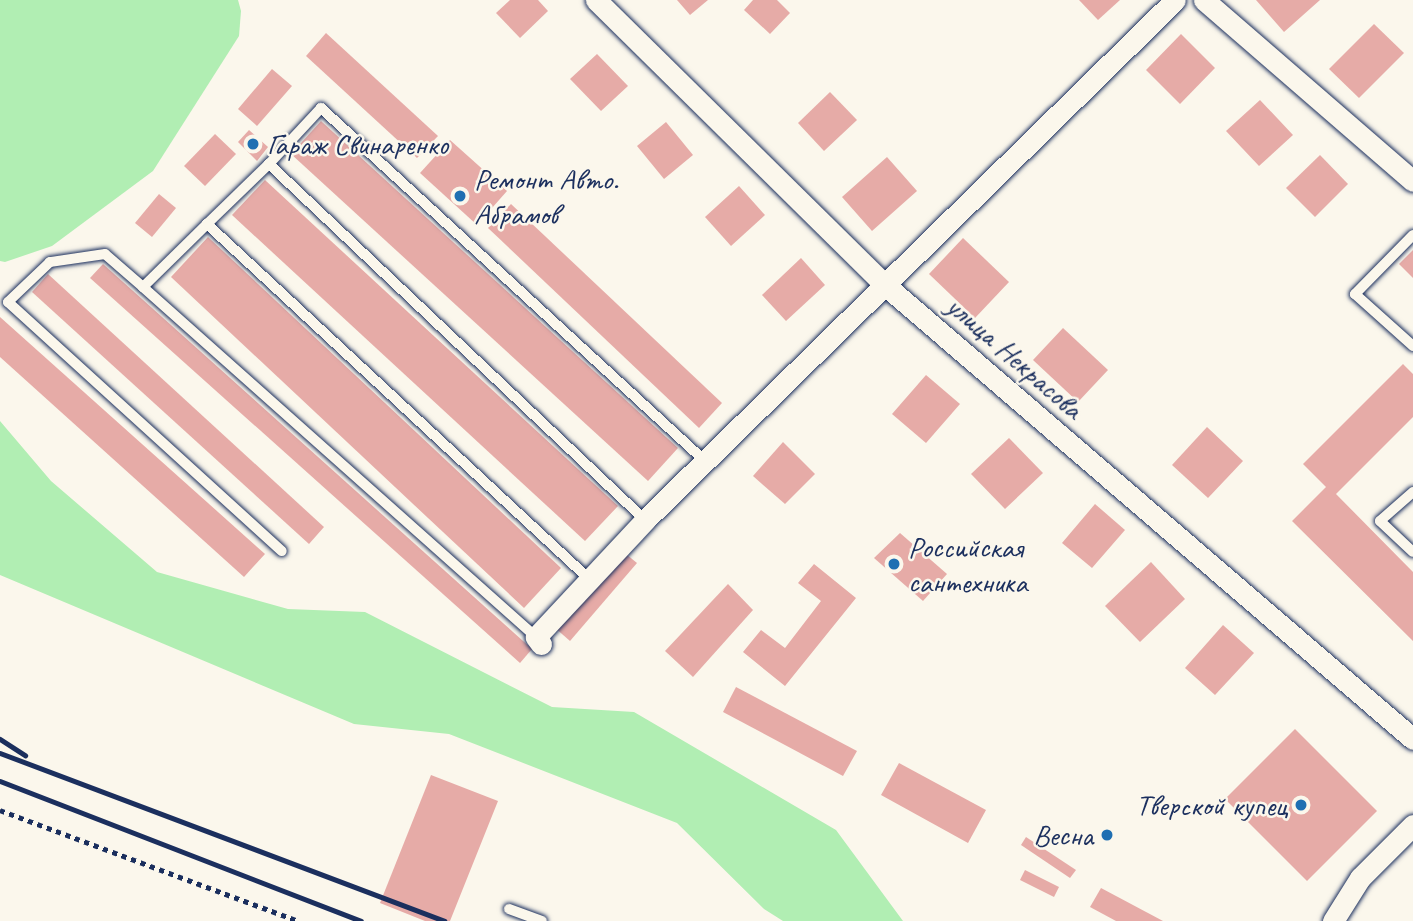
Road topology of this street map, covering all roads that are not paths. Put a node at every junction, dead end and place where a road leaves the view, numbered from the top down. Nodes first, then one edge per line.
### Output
1 (596, 0) edge
2 (1175, 0) edge
3 (1204, 0) edge
4 (269, 164) junction
5 (1413, 181) edge
6 (207, 224) junction
7 (1413, 235) edge
8 (885, 285) junction
9 (143, 287) junction
10 (4, 300) edge
11 (1413, 346) edge
12 (707, 463) junction
13 (1413, 492) edge
14 (645, 520) junction
15 (282, 551) dead end
16 (1413, 552) edge
17 (589, 579) junction
18 (538, 640) joint
19 (1413, 739) edge
20 (1413, 825) edge
21 (509, 909) dead end
22 (541, 921) edge
23 (1333, 921) edge

1 - 8 street, улица Некрасова
2 - 8 street
3 - 5 street
4 - 6 lane
4 - 12 lane
4 - 14 lane
6 - 9 lane
6 - 17 lane
7 - 11 lane
8 - 12 street
8 - 19 street, улица Некрасова
9 - 10 lane
9 - 18 lane
10 - 15 lane
12 - 14 street
13 - 16 lane
14 - 17 street
17 - 18 street
20 - 23 street
21 - 22 lane

